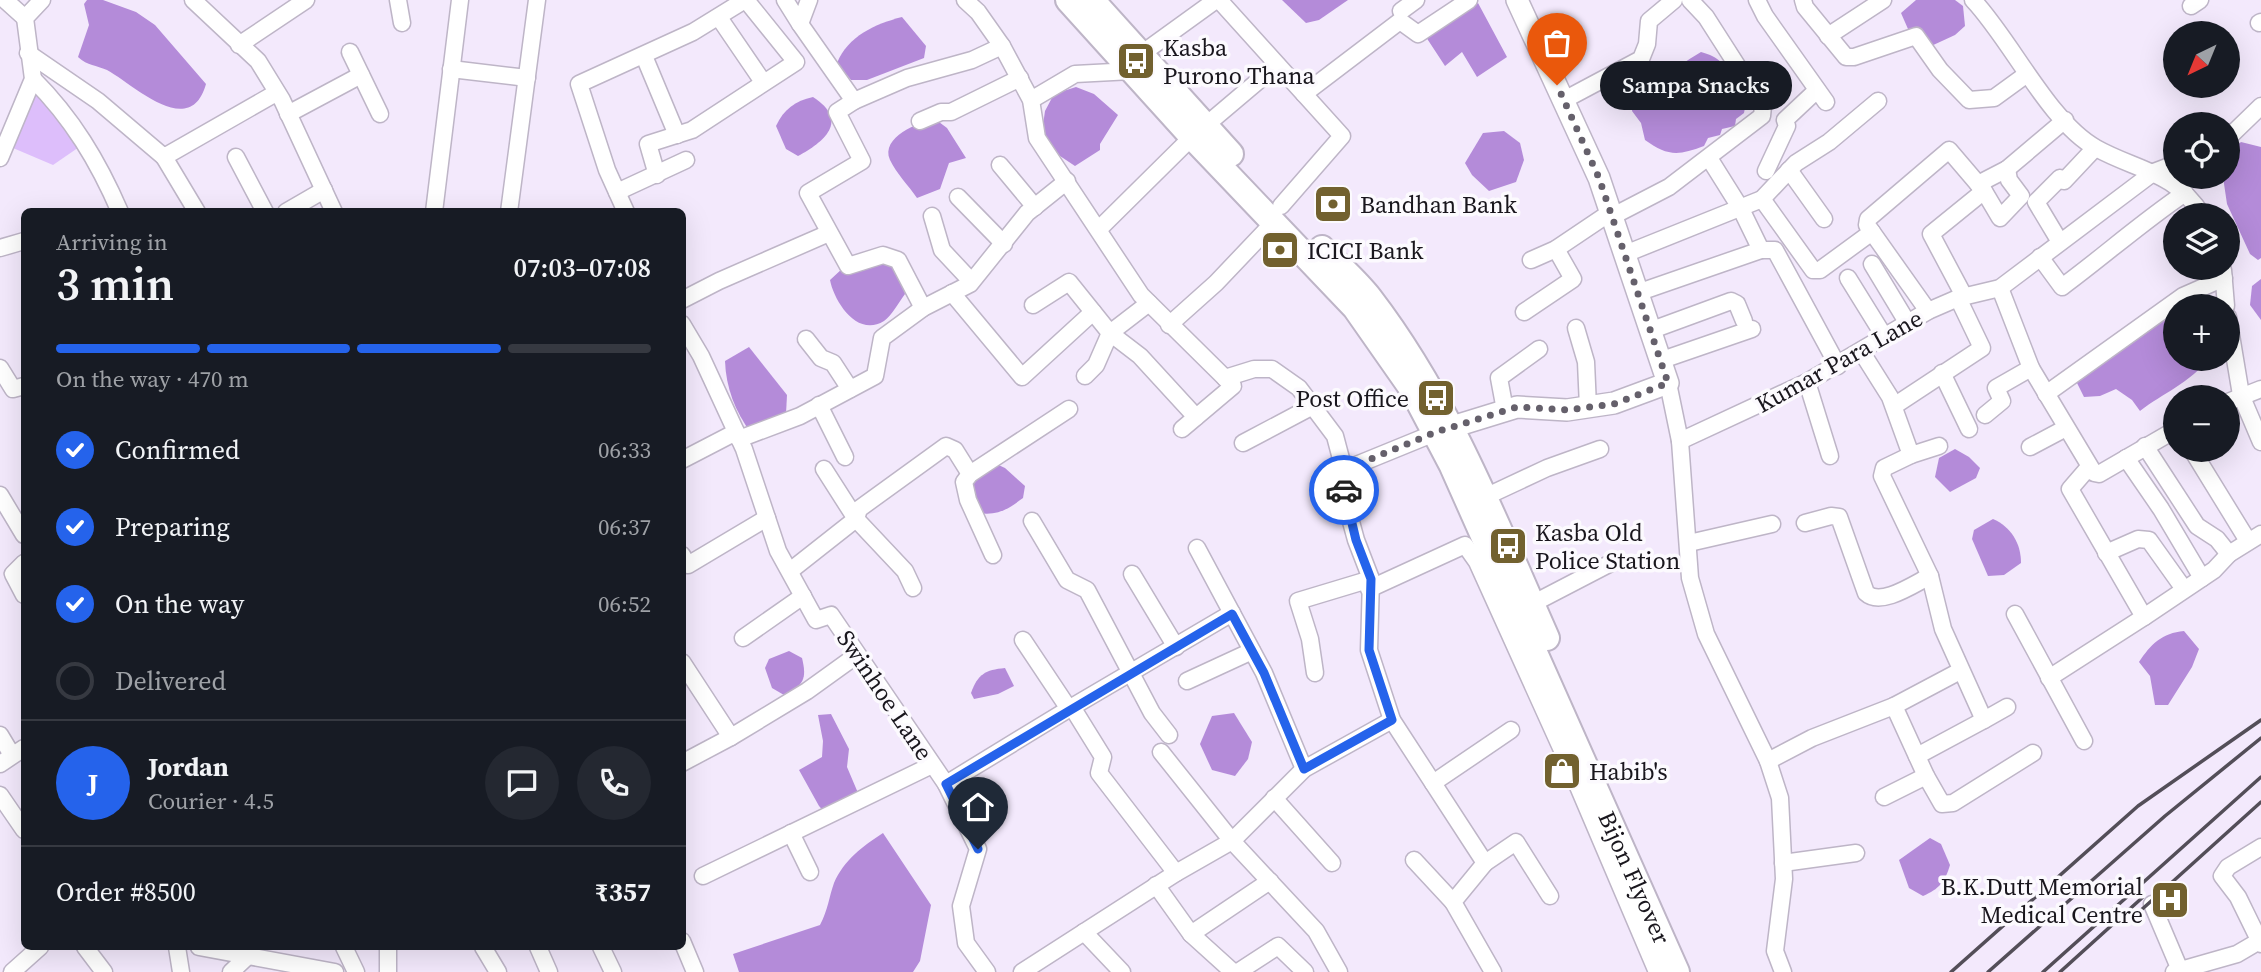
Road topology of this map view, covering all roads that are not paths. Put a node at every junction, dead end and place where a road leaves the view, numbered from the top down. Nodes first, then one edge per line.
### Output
1 (5, 0) edge
2 (42, 0) edge
3 (193, 0) edge
4 (306, 0) edge
5 (398, 0) edge
6 (460, 0) edge
7 (537, 0) edge
8 (746, 0) edge
9 (785, 0) edge
10 (809, 0) edge
11 (965, 0) edge
12 (1068, 0) edge
13 (1092, 0) edge
14 (1217, 0) edge
15 (1416, 0) edge
16 (1469, 0) edge
17 (1517, 0) edge
18 (1674, 0) edge
19 (1690, 0) edge
20 (1757, 0) edge
21 (1803, 0) edge
22 (1883, 0) edge
23 (1973, 0) edge
24 (1658, 6) edge
25 (1401, 11) dead end
26 (25, 19) junction
27 (720, 19) junction
28 (402, 23) dead end
29 (800, 24) junction
30 (1828, 36) junction
31 (239, 45) junction
32 (1002, 46) junction
33 (351, 52) dead end
34 (28, 53) junction
35 (645, 56) junction
36 (1134, 63) junction
37 (1278, 65) junction
38 (452, 69) junction
39 (2026, 74) junction
40 (362, 75) junction
41 (527, 78) junction
42 (1020, 78) junction
43 (33, 79) junction
44 (763, 82) junction
45 (276, 93) junction
46 (1304, 94) junction
47 (1031, 100) junction
48 (1564, 100) junction
49 (854, 101) junction
50 (1878, 101) dead end
51 (2261, 106) edge
52 (288, 114) junction
53 (380, 114) dead end
54 (2065, 120) junction
55 (920, 121) dead end
56 (2240, 126) edge
57 (1198, 131) junction
58 (677, 135) junction
59 (2095, 148) junction
60 (164, 157) junction
61 (0, 158) edge
62 (236, 158) dead end
63 (1709, 158) junction
64 (686, 160) dead end
65 (1000, 165) dead end
66 (2007, 169) junction
67 (2163, 169) edge
68 (1789, 170) junction
69 (1766, 171) dead end
70 (2154, 172) junction
71 (657, 175) junction
72 (1067, 181) junction
73 (2064, 181) junction
74 (1981, 188) junction
75 (324, 190) junction
76 (617, 192) junction
77 (2078, 192) dead end
78 (2185, 192) junction
79 (958, 197) dead end
80 (1762, 199) junction
81 (2029, 199) junction
82 (2193, 203) edge
83 (1035, 207) junction
84 (118, 208) edge
85 (195, 208) edge
86 (263, 208) edge
87 (293, 208) edge
88 (332, 208) edge
89 (435, 208) edge
90 (510, 208) edge
91 (624, 208) edge
92 (1741, 209) junction
93 (1612, 214) junction
94 (1277, 215) junction
95 (932, 216) dead end
96 (1824, 219) dead end
97 (1099, 229) junction
98 (1872, 232) junction
99 (829, 233) junction
100 (21, 242) edge
101 (2060, 242) junction
102 (1004, 244) junction
103 (0, 248) edge
104 (1556, 249) junction
105 (1761, 250) junction
106 (1625, 254) junction
107 (2040, 257) junction
108 (1531, 260) dead end
109 (1872, 264) dead end
110 (1848, 278) dead end
111 (2211, 280) edge
112 (971, 281) junction
113 (2000, 288) junction
114 (953, 293) junction
115 (1637, 293) junction
116 (1961, 297) junction
117 (686, 298) edge
118 (1149, 303) junction
119 (1032, 305) dead end
120 (923, 308) junction
121 (1093, 312) junction
122 (1524, 312) dead end
123 (1928, 312) junction
124 (1908, 323) junction
125 (1169, 325) junction
126 (1576, 328) dead end
127 (1651, 330) junction
128 (686, 331) edge
129 (1110, 333) junction
130 (1884, 336) junction
131 (806, 339) dead end
132 (1539, 349) dead end
133 (1861, 351) junction
134 (1662, 360) junction
135 (1838, 366) junction
136 (0, 368) edge
137 (2031, 368) junction
138 (1942, 373) junction
139 (1085, 376) dead end
140 (1225, 378) junction
141 (1807, 382) junction
142 (1668, 383) junction
143 (21, 387) edge
144 (850, 389) junction
145 (2261, 389) edge
146 (2046, 394) junction
147 (2240, 397) edge
148 (819, 405) junction
149 (1894, 406) junction
150 (1311, 407) junction
151 (1588, 407) junction
152 (1069, 409) dead end
153 (2240, 409) edge
154 (1504, 411) junction
155 (1985, 415) dead end
156 (1196, 417) junction
157 (1182, 429) dead end
158 (1969, 429) dead end
159 (2064, 429) junction
160 (1444, 430) junction
161 (737, 435) junction
162 (2163, 436) edge
163 (1680, 441) junction
164 (2261, 442) edge
165 (1242, 443) dead end
166 (1939, 446) dead end
167 (2145, 446) junction
168 (2030, 447) dead end
169 (1600, 449) dead end
170 (1911, 455) junction
171 (1830, 456) dead end
172 (845, 457) dead end
173 (686, 458) edge
174 (2126, 458) junction
175 (2201, 462) edge
176 (2089, 467) junction
177 (824, 469) dead end
178 (1344, 470) junction
179 (971, 474) junction
180 (0, 495) edge
181 (1485, 497) junction
182 (767, 518) junction
183 (856, 519) junction
184 (1031, 521) dead end
185 (1805, 523) dead end
186 (1772, 524) dead end
187 (21, 530) edge
188 (2254, 537) edge
189 (1689, 543) junction
190 (1197, 548) dead end
191 (2106, 553) junction
192 (2229, 554) junction
193 (993, 555) dead end
194 (686, 562) edge
195 (1609, 564) dead end
196 (21, 566) edge
197 (790, 571) junction
198 (1132, 574) dead end
199 (1930, 576) junction
200 (2202, 578) junction
201 (1370, 584) junction
202 (913, 588) dead end
203 (21, 589) edge
204 (2184, 589) junction
205 (803, 596) junction
206 (1528, 610) junction
207 (1232, 614) junction
208 (2015, 614) dead end
209 (2144, 617) junction
210 (743, 638) dead end
211 (1023, 640) dead end
212 (1176, 646) junction
213 (1252, 651) junction
214 (857, 655) junction
215 (686, 668) edge
216 (1960, 671) junction
217 (1131, 673) junction
218 (1314, 673) dead end
219 (2049, 678) junction
220 (1187, 681) dead end
221 (1894, 706) junction
222 (2007, 707) dead end
223 (1070, 708) junction
224 (1392, 720) junction
225 (1984, 720) junction
226 (1511, 730) dead end
227 (0, 735) edge
228 (1169, 735) dead end
229 (731, 737) junction
230 (2084, 741) dead end
231 (1161, 752) dead end
232 (2033, 753) dead end
233 (12, 755) edge
234 (1917, 757) junction
235 (686, 761) edge
236 (1768, 761) junction
237 (932, 765) junction
238 (1304, 769) junction
239 (1926, 776) junction
240 (1433, 783) junction
241 (946, 784) junction
242 (0, 795) edge
243 (1884, 797) dead end
244 (1274, 798) junction
245 (21, 826) edge
246 (791, 832) junction
247 (1232, 841) junction
248 (2261, 847) edge
249 (1856, 853) dead end
250 (1414, 860) dead end
251 (1332, 863) dead end
252 (1485, 863) junction
253 (1783, 863) junction
254 (810, 872) dead end
255 (1175, 873) junction
256 (703, 876) dead end
257 (1270, 881) junction
258 (1156, 886) junction
259 (1550, 896) dead end
260 (1453, 902) junction
261 (2152, 904) dead end
262 (1084, 932) junction
263 (1191, 933) junction
264 (2260, 942) edge
265 (37, 950) edge
266 (87, 950) edge
267 (177, 950) edge
268 (226, 950) edge
269 (345, 950) edge
270 (388, 950) edge
271 (485, 950) edge
272 (539, 950) edge
273 (602, 950) edge
274 (686, 950) edge
275 (252, 953) edge
276 (2177, 971) edge
277 (12, 972) edge
278 (104, 972) edge
279 (181, 972) edge
280 (231, 972) edge
281 (335, 972) edge
282 (356, 972) edge
283 (388, 972) edge
284 (498, 972) edge
285 (549, 972) edge
286 (613, 972) edge
287 (695, 972) edge
288 (987, 972) edge
289 (1022, 972) edge
290 (1122, 972) edge
291 (1236, 972) edge
292 (1305, 972) edge
293 (1339, 972) edge
294 (1493, 972) edge
295 (1657, 972) edge
296 (1677, 972) edge
297 (1693, 972) edge
298 (1783, 972) edge

1 - 26 street
2 - 26 street
3 - 31 street
4 - 31 street
5 - 28 street
6 - 38 street
7 - 41 street
8 - 27 street
8 - 44 street
9 - 29 street
10 - 29 street
11 - 32 street
12 - 36 main road
13 - 36 main road
14 - 36 street
14 - 37 street
15 - 25 street
16 - 46 street
17 - 48 main road
18 - 24 street
19 - 63 street
20 - 69 street
21 - 30 street
22 - 30 street
23 - 39 street
24 - 48 street
26 - 34 street
27 - 35 street
27 - 44 street
29 - 49 street
30 - 39 street
31 - 45 street
32 - 42 street
32 - 49 street
33 - 40 street
34 - 43 street
34 - 60 street
35 - 58 street
35 - 76 street
36 - 47 street
36 - 57 main road
37 - 46 street
37 - 57 street
38 - 41 street
38 - 89 street
39 - 54 street
40 - 52 street
40 - 53 street
41 - 90 street
42 - 47 street
42 - 55 street
43 - 61 street
43 - 84 street
44 - 58 street
45 - 52 street
45 - 60 street
46 - 94 street
47 - 72 street
48 - 93 main road
49 - 99 street
50 - 68 street
51 - 56 street
52 - 75 street
54 - 59 street
54 - 66 street
57 - 94 main road
57 - 97 street
58 - 71 street
59 - 70 street
59 - 73 street
60 - 85 street
62 - 86 street
63 - 92 street
63 - 93 street
64 - 71 street
65 - 83 street
66 - 74 street
66 - 81 street
67 - 70 street, Kumar Para Lane
68 - 80 street
68 - 96 street
70 - 78 street
70 - 101 street, Kumar Para Lane
71 - 76 street
72 - 83 street
72 - 97 street
73 - 77 street
73 - 81 street
74 - 81 street
74 - 98 street
74 - 116 street
75 - 87 street
75 - 88 street
76 - 91 street
78 - 82 street
78 - 107 street
79 - 102 street
80 - 92 street
80 - 98 street
81 - 101 street
83 - 102 street
92 - 105 street
92 - 106 street
93 - 104 street
93 - 106 main road
94 - 125 street
94 - 160 main road
95 - 112 street
97 - 118 street
98 - 123 street
99 - 117 street
99 - 120 street
100 - 103 street
101 - 107 street, Kumar Para Lane
102 - 112 street
104 - 108 street
104 - 122 street
105 - 115 street
105 - 135 street
106 - 115 main road
107 - 113 street, Kumar Para Lane
109 - 124 street
110 - 130 street
111 - 146 street
112 - 114 street
113 - 116 street, Kumar Para Lane
113 - 137 street
114 - 120 street
114 - 121 street
115 - 127 main road
116 - 123 street, Kumar Para Lane
116 - 138 street
118 - 125 street
118 - 129 street
119 - 121 street
120 - 144 street
121 - 129 street
123 - 124 street, Kumar Para Lane
124 - 130 street, Kumar Para Lane
125 - 140 street
126 - 151 street
127 - 134 main road
127 - 134 street
128 - 161 street, Swinhoe Lane
129 - 139 street
129 - 156 street
130 - 133 street, Kumar Para Lane
131 - 144 street
132 - 154 street
133 - 135 street, Kumar Para Lane
133 - 149 street
134 - 142 main road
135 - 141 street, Kumar Para Lane
136 - 143 street
137 - 146 street
137 - 155 street
138 - 149 street
138 - 158 street
140 - 150 street
140 - 156 street
141 - 163 street, Kumar Para Lane
141 - 171 street
142 - 151 main road
142 - 163 street
144 - 148 street
145 - 147 street
146 - 159 street
148 - 161 street
148 - 172 street
149 - 170 street
150 - 165 street
150 - 178 street
151 - 154 main road
152 - 179 street
153 - 164 street
154 - 160 main road
156 - 157 street
159 - 168 street
159 - 176 street
160 - 178 street
160 - 181 main road
160 - 206 main road, Bijon Flyover
161 - 173 street
161 - 182 street, Swinhoe Lane
162 - 167 street
163 - 189 street
166 - 170 street
167 - 174 street
167 - 192 street
169 - 181 street
170 - 199 street
174 - 176 street
174 - 200 street
175 - 188 street
176 - 191 street
177 - 183 street
178 - 201 street
179 - 183 street
179 - 193 street
180 - 187 street
181 - 206 main road
182 - 194 street
182 - 197 street, Swinhoe Lane
183 - 197 street
183 - 202 street
184 - 217 street
185 - 199 street
186 - 189 street
188 - 192 street
189 - 236 street
190 - 207 street
191 - 204 street
191 - 209 street
192 - 200 street
195 - 206 street
196 - 203 street
197 - 205 street, Swinhoe Lane
198 - 212 street
199 - 216 street
200 - 204 street
201 - 218 street
201 - 224 street
201 - 295 street
204 - 209 street
205 - 210 street
205 - 214 street, Swinhoe Lane
206 - 296 main road, Bijon Flyover
206 - 297 main road, Bijon Flyover
207 - 212 street
207 - 213 street
208 - 219 street
209 - 219 street
211 - 223 street
212 - 217 street
213 - 220 street
213 - 238 street
214 - 229 street
214 - 237 street, Swinhoe Lane
215 - 229 street
216 - 221 street
216 - 225 street
217 - 223 street
217 - 228 street
219 - 230 street
221 - 234 street
221 - 236 street
222 - 225 street
223 - 241 street
223 - 255 street
224 - 238 street
224 - 240 street
225 - 234 street
226 - 240 street
227 - 233 street
229 - 235 street
231 - 247 street
232 - 239 street
234 - 239 street
236 - 253 street
237 - 241 street, Swinhoe Lane
237 - 246 street
238 - 244 street
239 - 243 street
240 - 252 street
241 - 288 street, Swinhoe Lane
242 - 245 street
244 - 247 street
244 - 251 street
246 - 254 street
246 - 256 street
247 - 255 street
247 - 257 street
248 - 264 street
249 - 253 street
250 - 260 street
252 - 259 street
252 - 260 street
253 - 298 street
255 - 258 street
257 - 263 street
257 - 293 street
258 - 262 street
258 - 263 street
260 - 294 street
261 - 276 street
262 - 289 street
262 - 290 street
263 - 291 street
264 - 276 street
265 - 277 street
266 - 278 street
267 - 279 street
268 - 275 street
269 - 282 street
270 - 283 street
271 - 284 street
272 - 285 street
273 - 286 street
274 - 287 street
275 - 280 street
275 - 281 street
291 - 292 street

